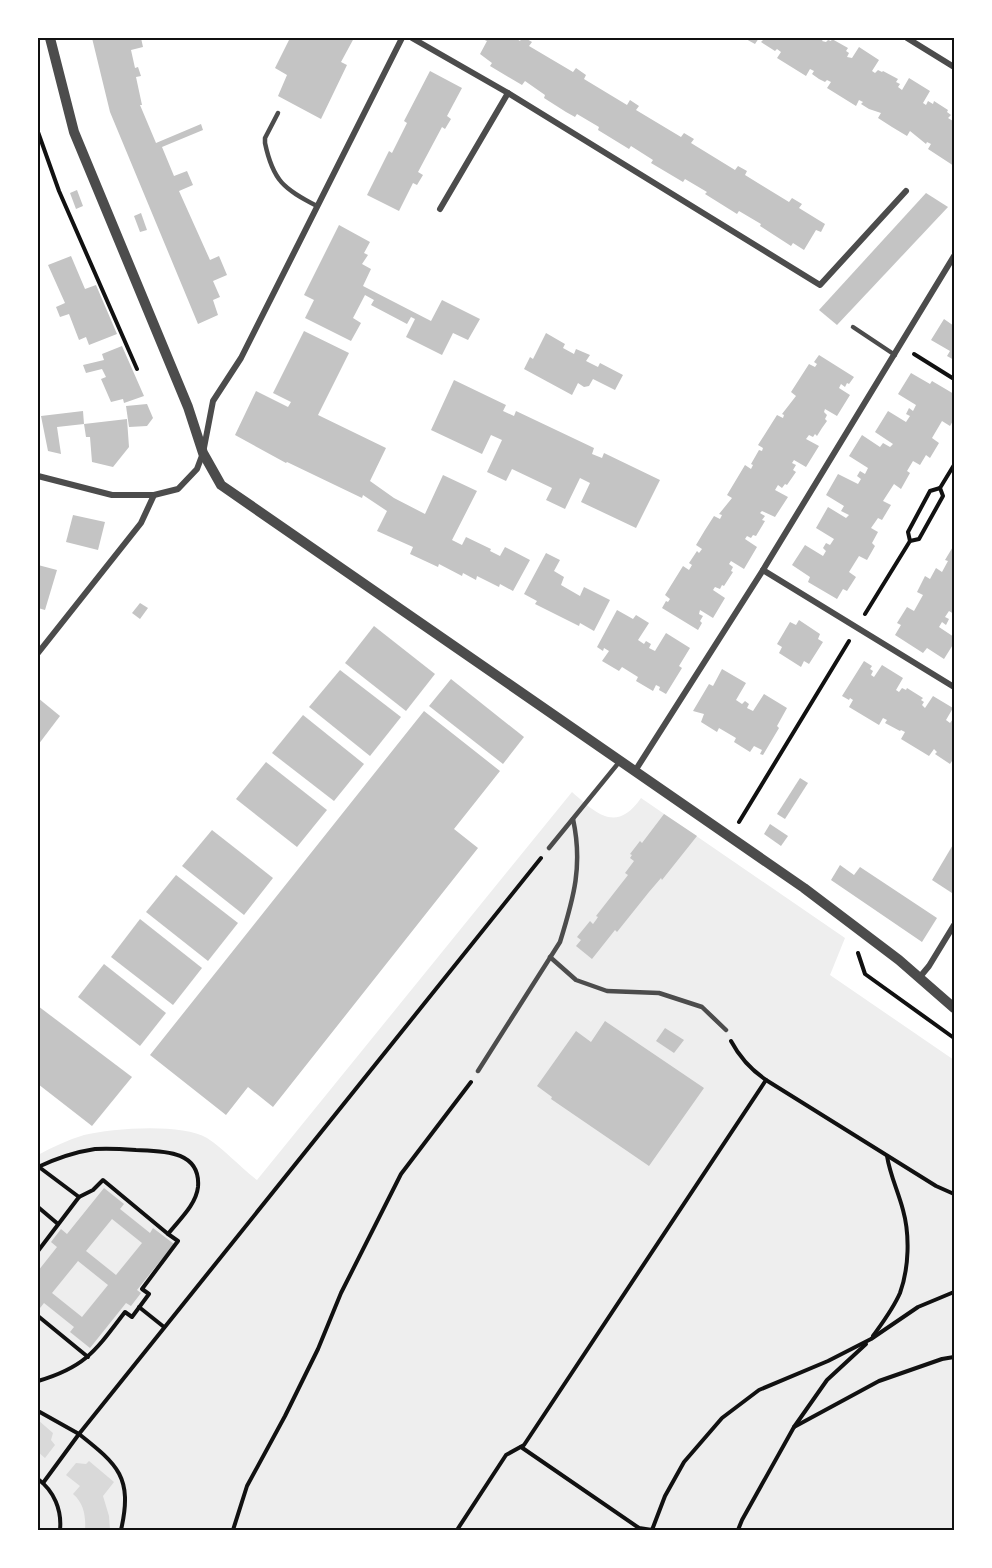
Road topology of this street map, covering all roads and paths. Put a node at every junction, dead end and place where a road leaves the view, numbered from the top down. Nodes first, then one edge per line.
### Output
1 (50, 38) edge
2 (402, 38) edge
3 (412, 38) edge
4 (907, 38) edge
5 (954, 67) edge
6 (508, 93) junction
7 (278, 113) dead end
8 (38, 132) edge
9 (906, 191) dead end
10 (317, 206) junction
11 (440, 209) dead end
12 (954, 256) edge
13 (853, 327) dead end
14 (900, 345) junction
15 (895, 355) junction
16 (137, 369) dead end
17 (954, 379) edge
18 (203, 453) junction
19 (954, 465) edge
20 (38, 476) edge
21 (940, 488) junction
22 (154, 495) junction
23 (910, 541) junction
24 (763, 570) junction
25 (857, 628) junction
26 (38, 653) edge
27 (954, 686) edge
28 (620, 761) junction
29 (635, 772) junction
30 (573, 819) junction
31 (736, 826) dead end
32 (549, 848) joint
33 (849, 921) junction
34 (954, 926) edge
35 (550, 957) junction
36 (919, 978) junction
37 (954, 1008) edge
38 (726, 1030) joint
39 (954, 1038) edge
40 (478, 1071) joint
41 (766, 1080) junction
42 (887, 1156) junction
43 (38, 1167) edge
44 (954, 1194) edge
45 (79, 1197) junction
46 (38, 1207) edge
47 (58, 1224) junction
48 (168, 1234) junction
49 (38, 1248) edge
50 (954, 1292) edge
51 (140, 1307) junction
52 (38, 1316) edge
53 (164, 1327) junction
54 (871, 1339) junction
55 (88, 1357) junction
56 (954, 1357) edge
57 (38, 1381) edge
58 (38, 1411) edge
59 (794, 1427) junction
60 (79, 1434) junction
61 (521, 1447) junction
62 (38, 1479) edge
63 (43, 1483) junction
64 (60, 1530) edge
65 (121, 1530) edge
66 (233, 1530) edge
67 (457, 1530) edge
68 (738, 1530) edge

1 - 18 street
2 - 10 street
3 - 6 street
4 - 5 street
6 - 9 street
6 - 11 street
7 - 10 lane
8 - 16 path
10 - 18 street
12 - 14 street
13 - 15 lane
14 - 15 street
14 - 17 path
15 - 24 street
18 - 22 street
18 - 28 street
19 - 21 path
20 - 22 street
21 - 23 path
21 - 23 path
22 - 26 street
23 - 25 path
24 - 25 street
24 - 29 street
25 - 27 street
25 - 31 path
28 - 29 street
28 - 30 lane
29 - 33 street
30 - 32 lane
30 - 35 lane
32 - 53 path
33 - 36 street
33 - 39 path
34 - 36 street
35 - 38 lane
35 - 40 lane
36 - 37 street
38 - 41 path
40 - 66 path
41 - 42 path
41 - 61 path
42 - 44 path
42 - 54 path
43 - 45 path
43 - 48 path
45 - 47 path
45 - 48 path
46 - 47 path
47 - 49 path
48 - 51 path
50 - 54 path
51 - 53 path
51 - 55 path
52 - 55 path
53 - 60 path
54 - 59 path
54 - 61 path
55 - 57 path
56 - 59 path
58 - 60 path
59 - 68 path
60 - 63 path
60 - 65 path
61 - 67 path
62 - 63 path
63 - 64 path

